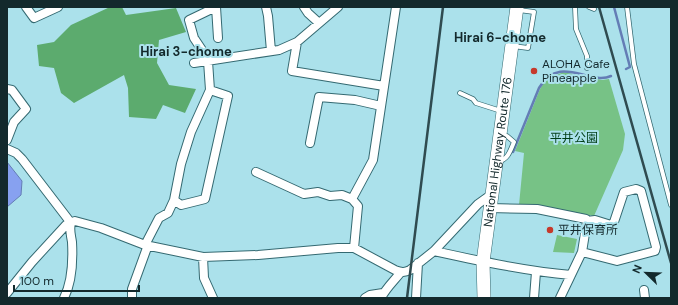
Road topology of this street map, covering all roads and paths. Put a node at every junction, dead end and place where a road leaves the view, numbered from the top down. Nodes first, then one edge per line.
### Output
1 (26, 7) edge
2 (58, 7) edge
3 (216, 7) edge
4 (266, 7) edge
5 (304, 7) edge
6 (338, 7) edge
7 (396, 7) edge
8 (575, 7) edge
9 (589, 7) edge
10 (627, 7) edge
11 (516, 8) edge
12 (594, 9) dead end
13 (319, 23) junction
14 (218, 38) dead end
15 (297, 42) junction
16 (511, 46) junction
17 (271, 51) junction
18 (207, 61) junction
19 (194, 63) dead end
20 (587, 68) dead end
21 (384, 86) junction
22 (7, 88) edge
23 (210, 90) junction
24 (460, 93) dead end
25 (381, 106) junction
26 (502, 112) junction
27 (7, 140) edge
28 (310, 143) dead end
29 (7, 149) edge
30 (256, 172) dead end
31 (492, 194) junction
32 (352, 199) junction
33 (174, 200) junction
34 (671, 204) edge
35 (490, 208) junction
36 (587, 221) junction
37 (70, 223) junction
38 (147, 245) junction
39 (354, 248) junction
40 (434, 251) junction
41 (582, 252) junction
42 (203, 257) junction
43 (483, 262) junction
44 (418, 263) junction
45 (401, 272) junction
46 (536, 272) junction
47 (571, 275) junction
48 (7, 293) edge
49 (382, 296) edge
50 (64, 298) edge
51 (132, 298) edge
52 (213, 298) edge
53 (364, 298) edge
54 (416, 298) edge
55 (484, 298) edge
56 (534, 298) edge
57 (560, 298) edge

1 - 2 street
3 - 14 street
3 - 18 street
4 - 17 street
5 - 13 street
6 - 13 street
7 - 21 street
8 - 20 lane
9 - 12 lane
10 - 34 lane
11 - 16 highway, National Highway Route 176
11 - 16 lane
13 - 15 street
15 - 17 street
15 - 21 street
16 - 26 highway, National Highway Route 176
17 - 18 street
18 - 19 street
18 - 23 street
21 - 25 street
22 - 27 street
23 - 33 street
23 - 33 street
24 - 26 lane
25 - 28 street
25 - 32 street
26 - 31 highway, National Highway Route 176
29 - 37 street
30 - 32 street
31 - 35 highway, National Highway Route 176
31 - 40 street
32 - 39 street
33 - 38 street
35 - 36 street
35 - 43 highway, National Highway Route 176
36 - 41 street
36 - 41 street
37 - 38 street
37 - 48 street
37 - 50 street
38 - 42 street
38 - 51 street
39 - 42 street
39 - 45 street
40 - 43 street
40 - 44 street
41 - 47 street
42 - 52 street
43 - 46 street
43 - 55 highway, National Highway Route 176
44 - 45 street
44 - 54 street
45 - 49 street
46 - 47 street
46 - 56 street
47 - 57 street
49 - 53 street

